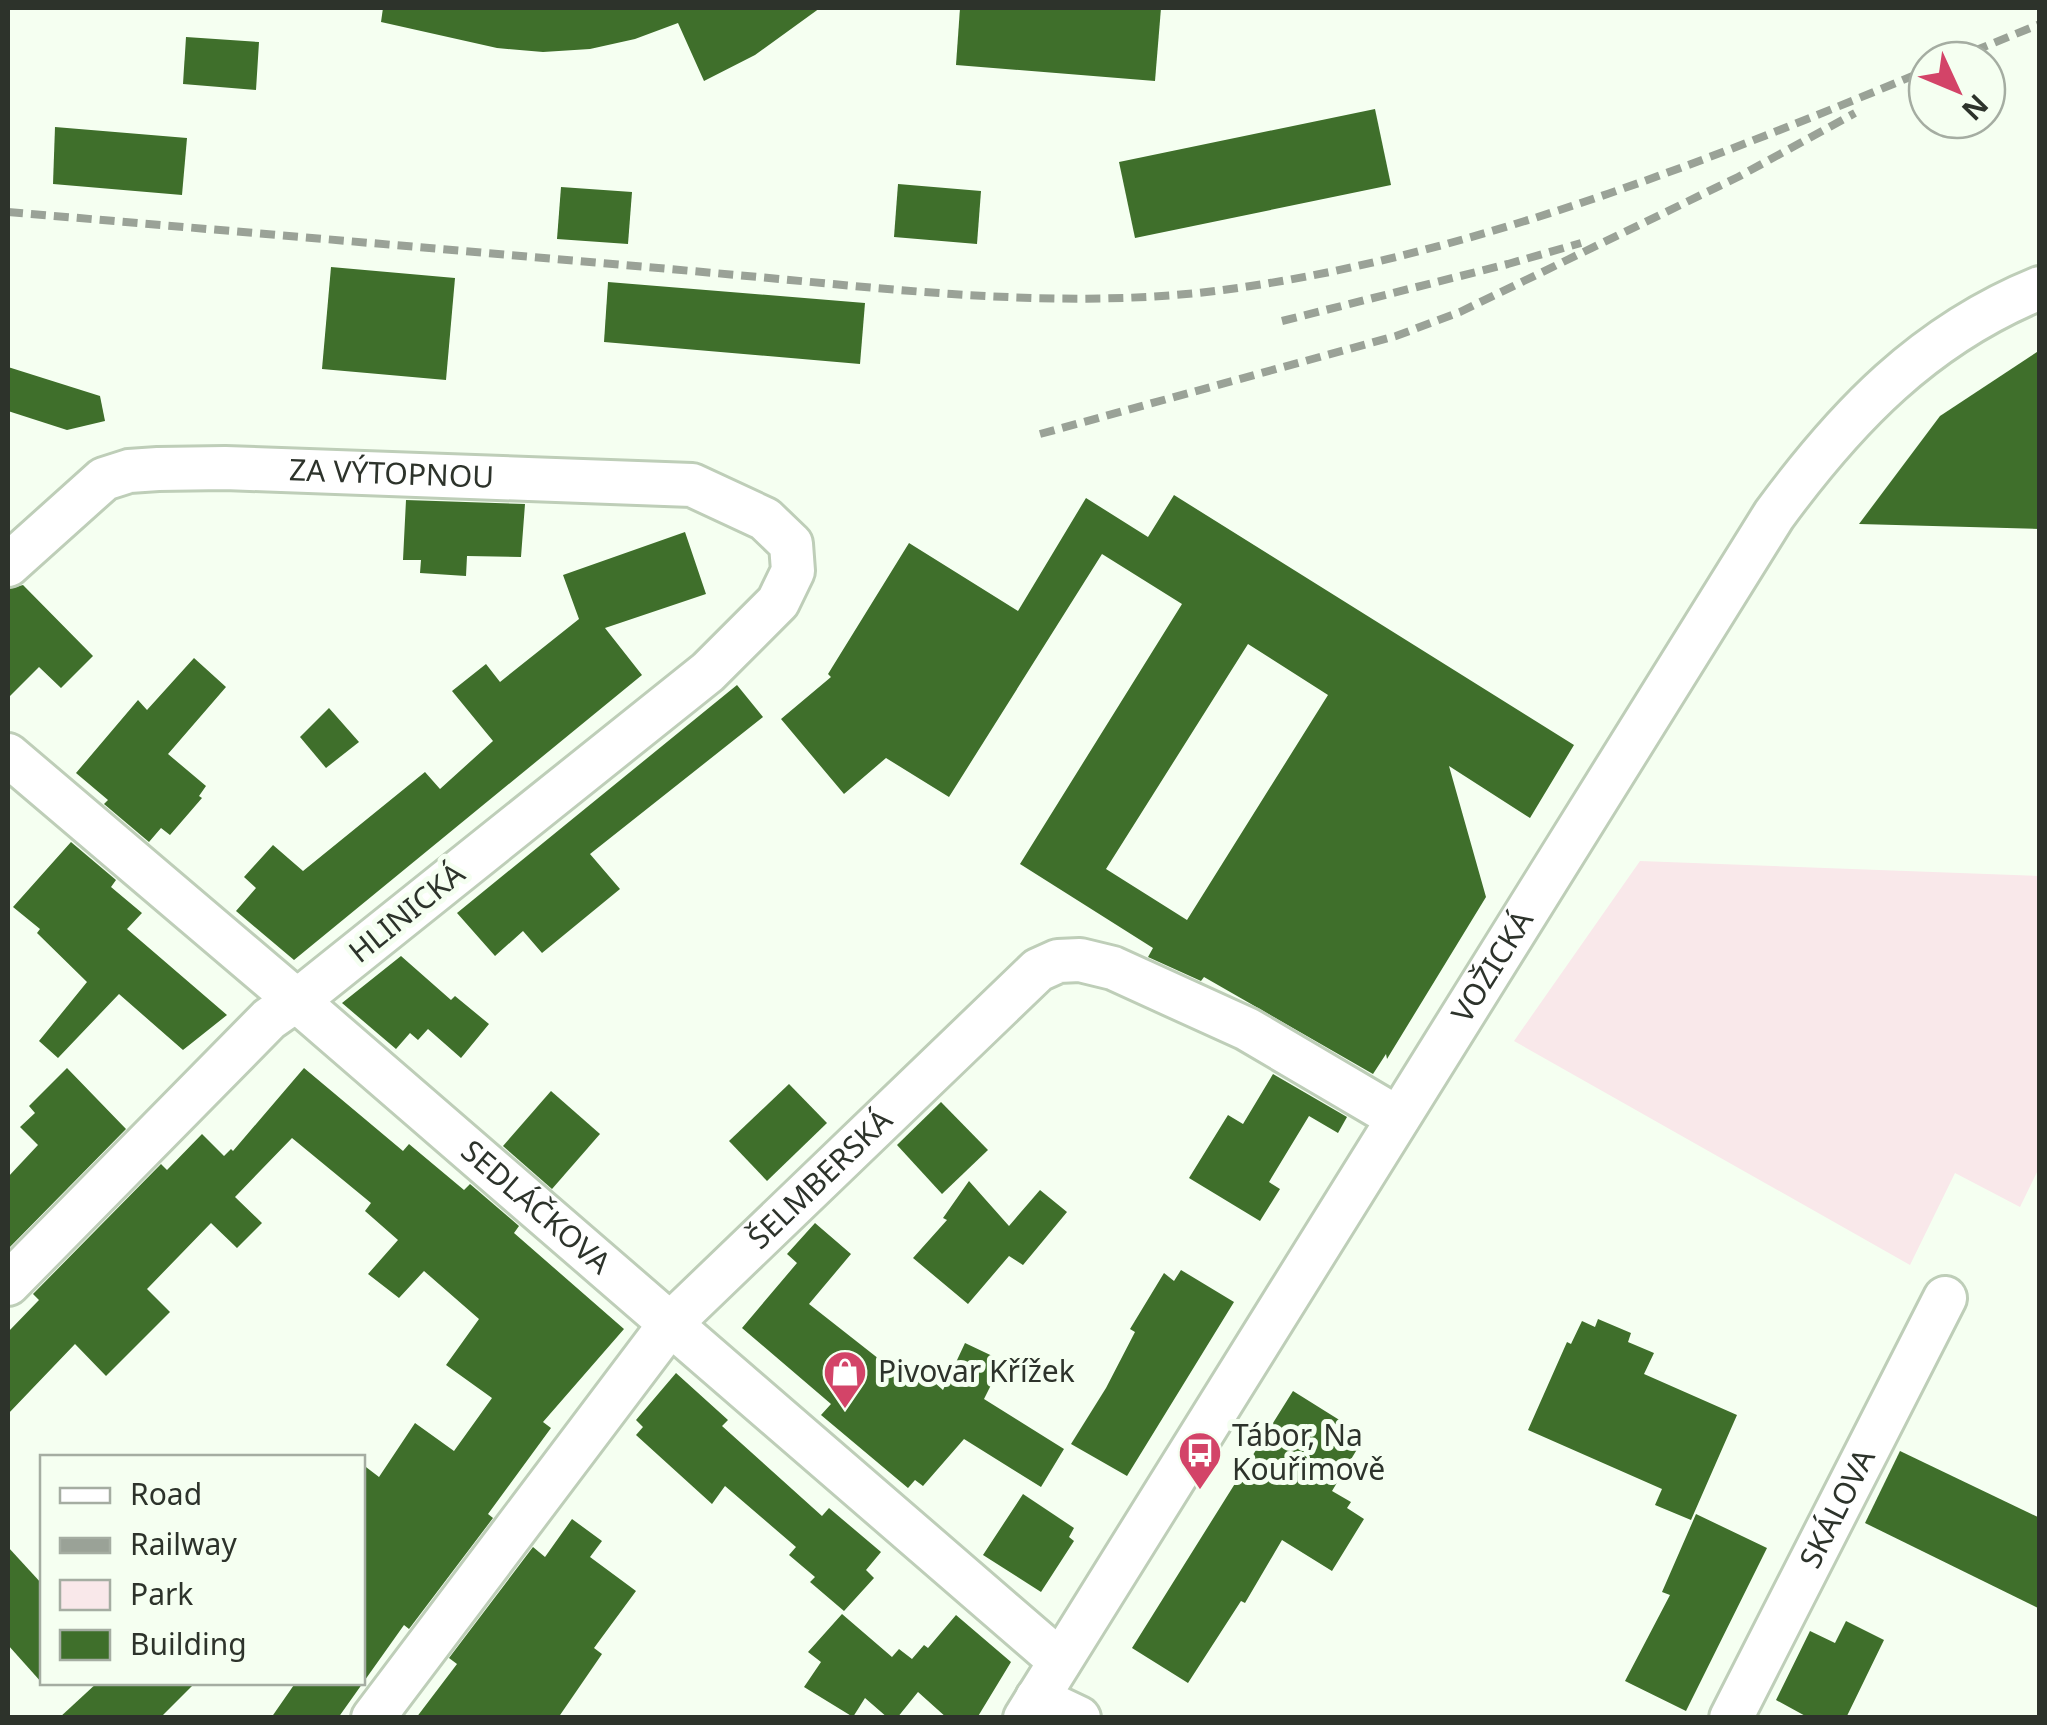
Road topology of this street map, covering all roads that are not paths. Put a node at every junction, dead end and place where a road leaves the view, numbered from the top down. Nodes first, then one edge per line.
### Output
1 (2040, 288) edge
2 (791, 544) joint
3 (8, 566) edge
4 (8, 756) edge
5 (296, 1000) junction
6 (1398, 1118) junction
7 (8, 1284) edge
8 (1945, 1298) dead end
9 (670, 1324) junction
10 (1060, 1661) junction
11 (1031, 1708) edge
12 (373, 1718) edge
13 (1079, 1718) edge
14 (1731, 1718) edge

1 - 6 street, VOŽICKÁ
2 - 3 street, ZA VÝTOPNOU
2 - 5 street, HLINICKÁ
4 - 5 street, SEDLÁČKOVA
5 - 7 street, HLINICKÁ
5 - 9 street, SEDLÁČKOVA
6 - 9 street, ŠELMBERSKÁ
6 - 10 street, VOŽICKÁ
8 - 14 street, SKÁLOVA
9 - 10 street, SEDLÁČKOVA
9 - 12 street, ŠELMBERSKÁ
10 - 11 street, VOŽICKÁ
11 - 13 street

